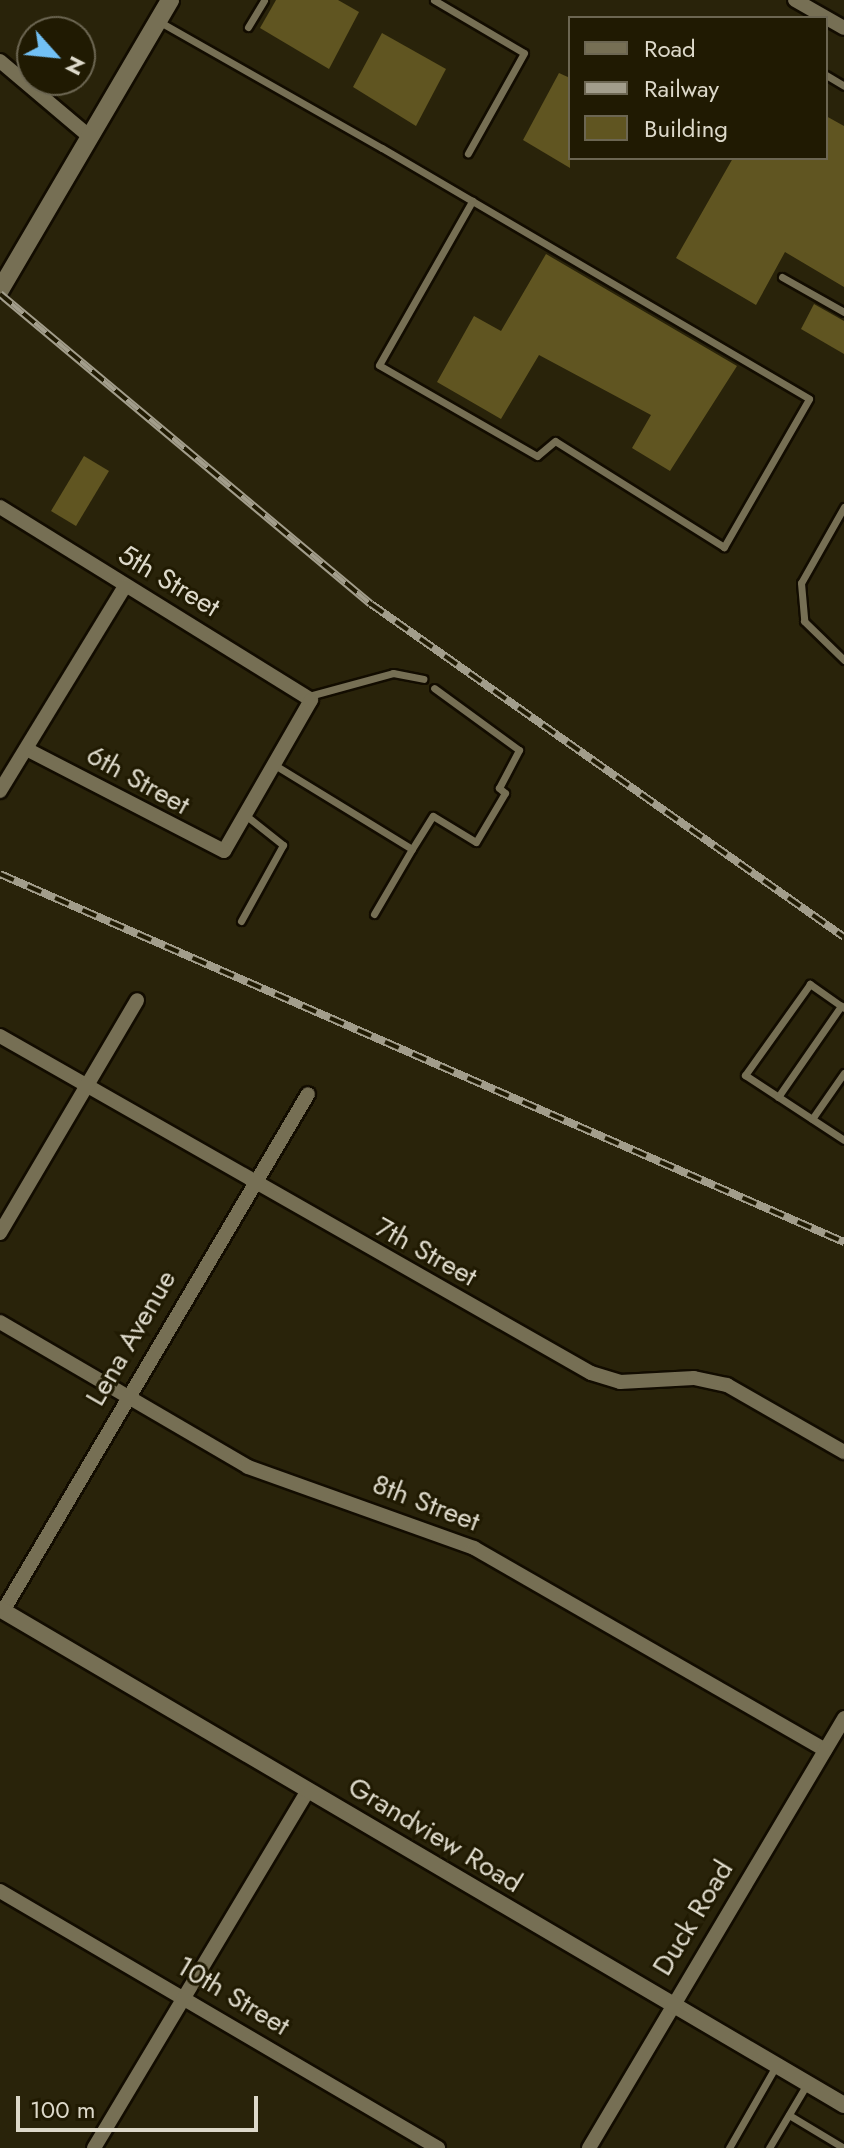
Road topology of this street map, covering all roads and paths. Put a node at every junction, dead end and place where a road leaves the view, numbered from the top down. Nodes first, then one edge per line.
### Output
1 (170, 0) edge
2 (264, 0) edge
3 (434, 0) edge
4 (795, 0) edge
5 (823, 16) edge
6 (158, 21) junction
7 (248, 27) dead end
8 (0, 61) edge
9 (90, 137) junction
10 (468, 153) dead end
11 (472, 201) junction
12 (782, 277) dead end
13 (0, 290) edge
14 (844, 312) edge
15 (0, 507) edge
16 (844, 507) edge
17 (125, 586) junction
18 (844, 660) edge
19 (423, 679) dead end
20 (434, 688) dead end
21 (310, 698) junction
22 (28, 750) junction
23 (278, 767) junction
24 (0, 791) edge
25 (249, 818) junction
26 (412, 849) junction
27 (374, 914) dead end
28 (241, 921) dead end
29 (137, 1000) dead end
30 (843, 1007) edge
31 (0, 1036) edge
32 (844, 1073) edge
33 (85, 1088) junction
34 (308, 1094) dead end
35 (778, 1097) junction
36 (812, 1119) junction
37 (844, 1140) edge
38 (250, 1184) junction
39 (0, 1233) edge
40 (0, 1322) edge
41 (127, 1396) junction
42 (844, 1452) edge
43 (1, 1610) edge
44 (844, 1718) edge
45 (825, 1750) junction
46 (308, 1790) junction
47 (0, 1891) edge
48 (184, 1997) junction
49 (670, 2006) junction
50 (776, 2066) junction
51 (807, 2084) junction
52 (844, 2105) edge
53 (789, 2115) junction
54 (94, 2148) edge
55 (438, 2148) edge
56 (589, 2148) edge
57 (729, 2148) edge
58 (769, 2148) edge
59 (844, 2148) edge

1 - 6 main road
2 - 7 lane
3 - 10 lane
4 - 5 street
6 - 9 main road
6 - 11 lane
8 - 9 street
9 - 13 main road
11 - 11 lane
12 - 14 lane
15 - 17 street, 5th Street
16 - 18 lane
17 - 21 street, 5th Street
17 - 22 street
19 - 21 lane
20 - 26 lane
21 - 23 street
22 - 24 street
22 - 25 street, 6th Street
23 - 25 street
23 - 26 lane
25 - 28 lane
26 - 27 lane
29 - 33 street
30 - 35 lane
30 - 35 lane
31 - 33 street, 7th Street
32 - 36 lane
33 - 38 street, 7th Street
33 - 39 street
34 - 38 street, Lena Avenue
35 - 36 lane
36 - 37 lane
38 - 41 street, Lena Avenue
38 - 42 street, 7th Street
40 - 41 street, 8th Street
41 - 43 street, Lena Avenue
41 - 45 street, 8th Street
43 - 46 street, Grandview Road
44 - 45 street, Duck Road
45 - 49 street, Duck Road
46 - 48 street
46 - 49 street, Grandview Road
47 - 48 street, 10th Street
48 - 54 street
48 - 55 street, 10th Street
49 - 50 street, Grandview Road
49 - 56 street, Duck Road
50 - 51 street, Grandview Road
50 - 57 lane
51 - 52 street, Grandview Road
51 - 53 lane
53 - 58 lane
53 - 59 lane

